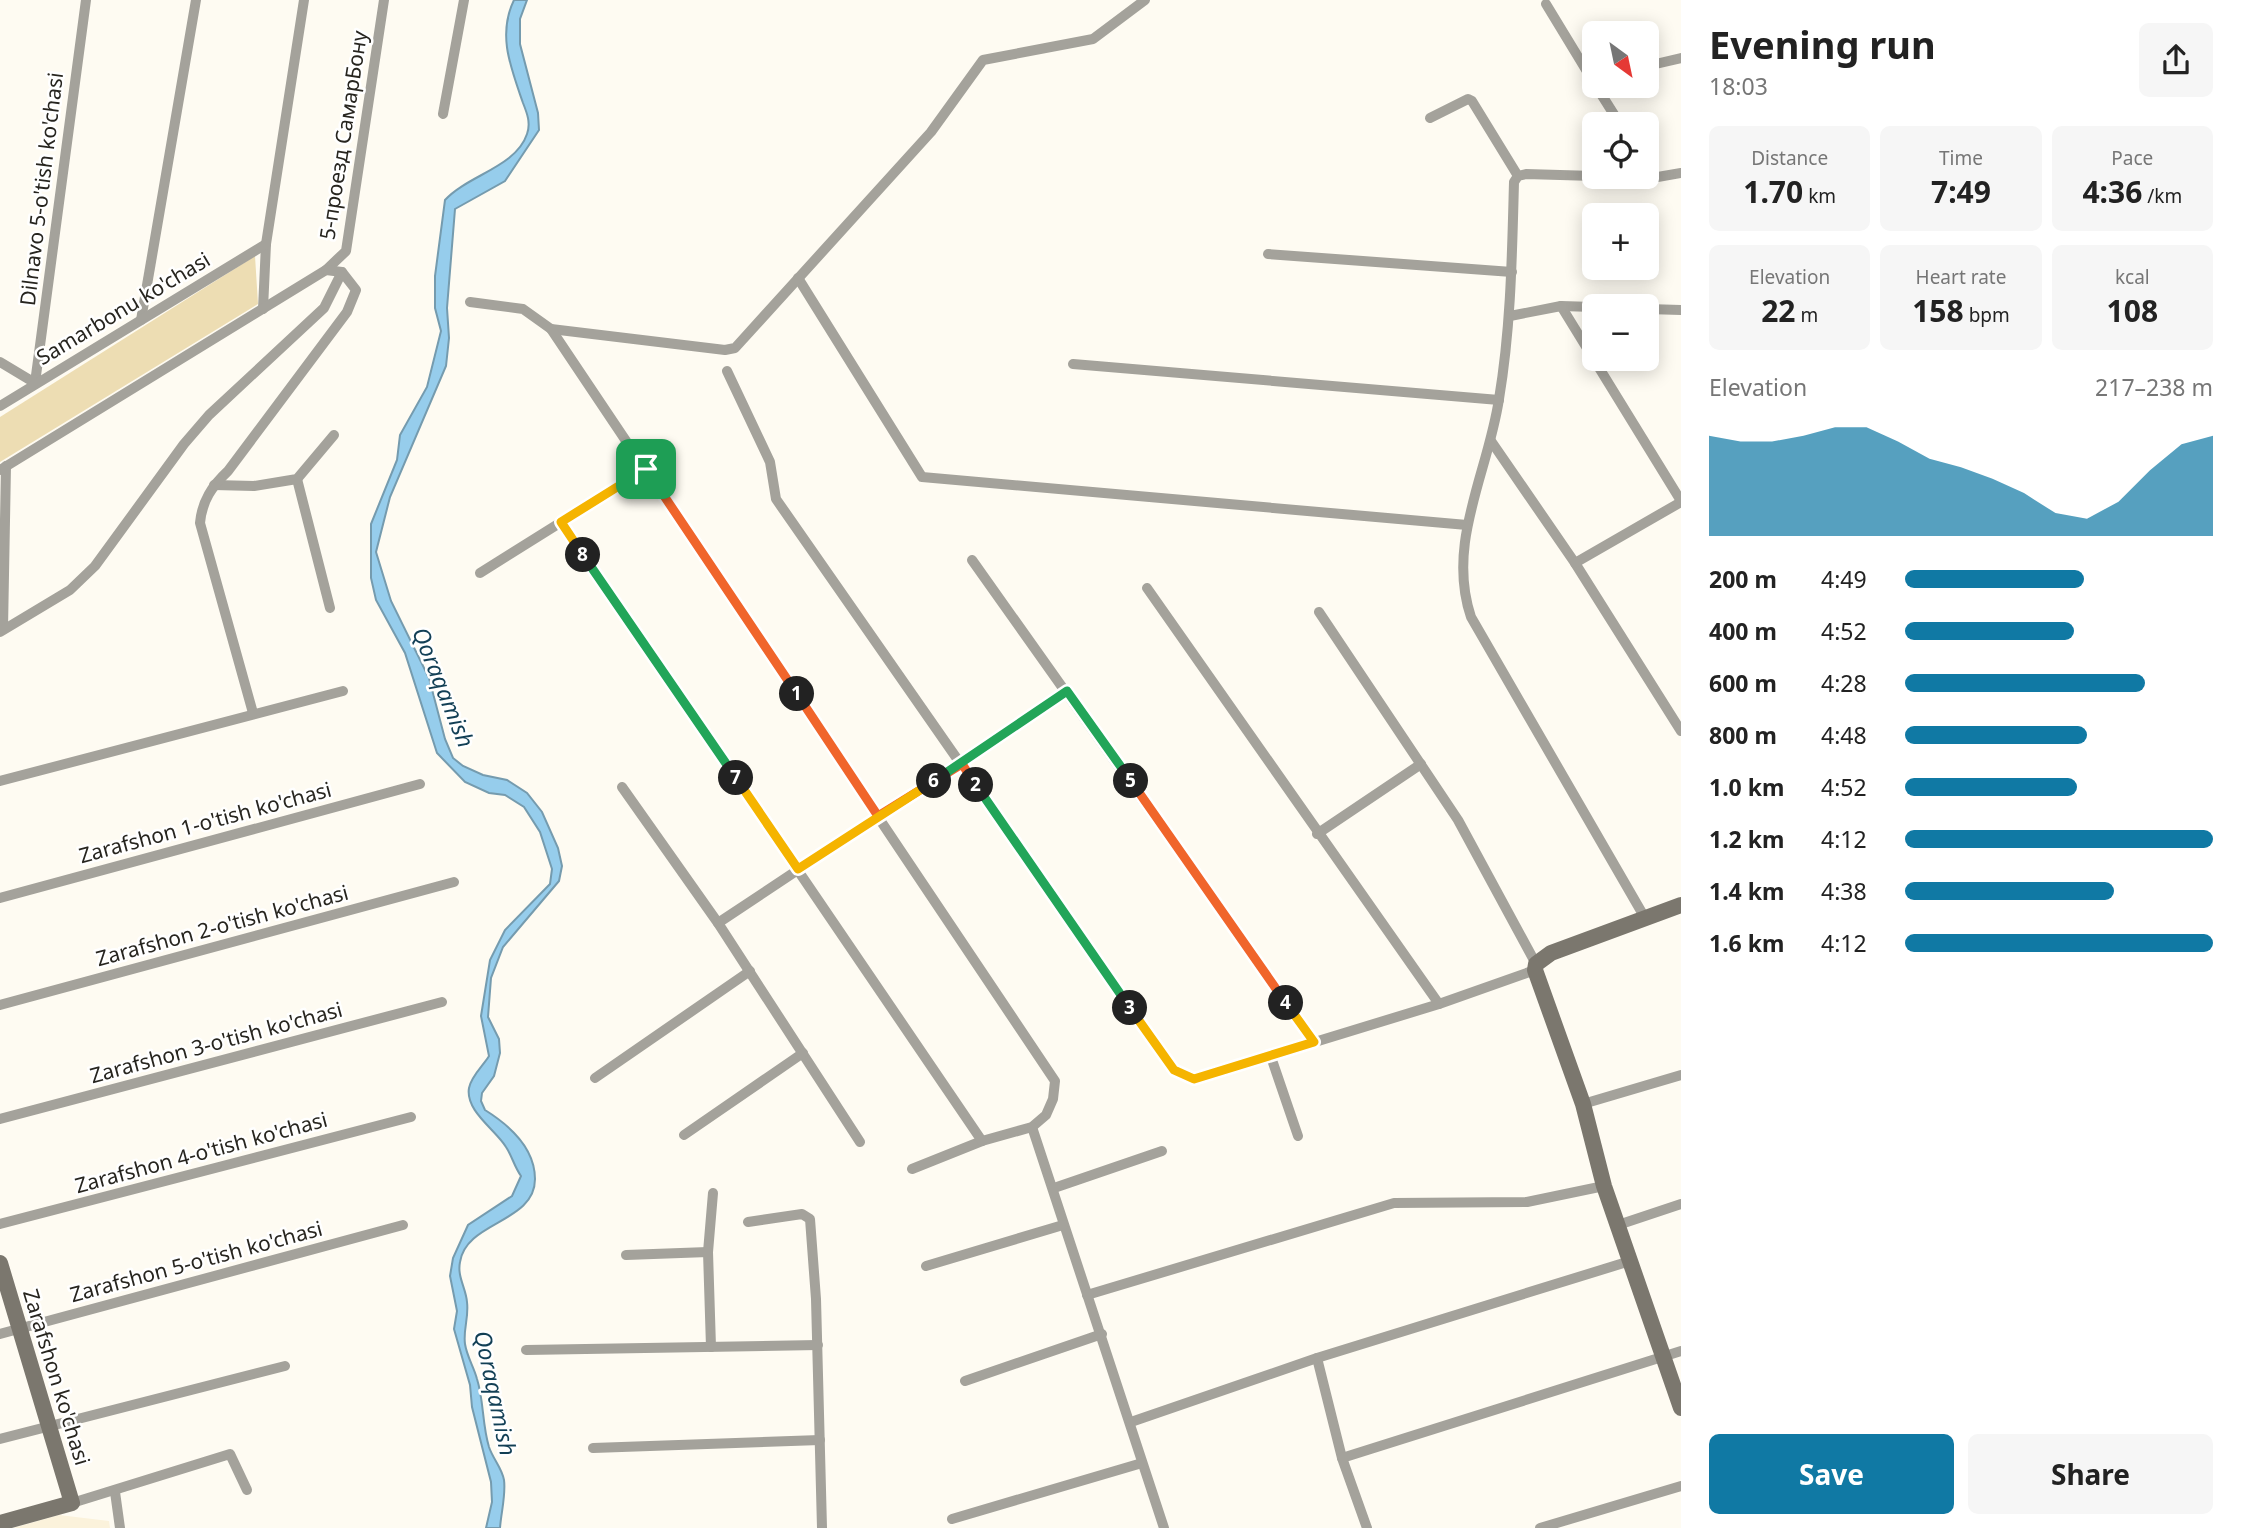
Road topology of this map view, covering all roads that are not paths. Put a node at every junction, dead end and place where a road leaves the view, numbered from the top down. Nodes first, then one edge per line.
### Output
1 (86, 0) edge
2 (196, 0) edge
3 (304, 0) edge
4 (384, 0) edge
5 (464, 0) edge
6 (1145, 0) edge
7 (1546, 4) dead end
8 (1681, 58) edge
9 (1582, 62) edge
10 (1659, 63) edge
11 (443, 114) dead end
12 (1430, 118) dead end
13 (1659, 173) edge
14 (1681, 173) edge
15 (1518, 176) junction
16 (1582, 176) edge
17 (266, 244) junction
18 (1268, 254) dead end
19 (326, 270) junction
20 (342, 272) junction
21 (1512, 272) junction
22 (798, 278) junction
23 (470, 302) dead end
24 (1561, 306) junction
25 (1582, 307) edge
26 (263, 309) junction
27 (1659, 309) edge
28 (1681, 310) edge
29 (1510, 316) junction
30 (141, 320) junction
31 (551, 329) junction
32 (0, 362) edge
33 (1073, 364) dead end
34 (727, 371) dead end
35 (35, 383) junction
36 (1499, 400) junction
37 (0, 406) edge
38 (334, 435) dead end
39 (1491, 441) junction
40 (3, 468) edge
41 (646, 469) junction
42 (297, 479) junction
43 (214, 485) junction
44 (1681, 502) edge
45 (561, 522) junction
46 (1467, 525) junction
47 (972, 560) dead end
48 (1575, 563) junction
49 (480, 573) dead end
50 (1146, 588) dead end
51 (330, 608) dead end
52 (1319, 612) dead end
53 (2, 631) edge
54 (343, 691) dead end
55 (1067, 691) junction
56 (253, 713) junction
57 (1681, 731) edge
58 (962, 764) junction
59 (1421, 764) junction
60 (0, 781) edge
61 (421, 784) dead end
62 (622, 787) dead end
63 (878, 816) junction
64 (1317, 834) junction
65 (798, 869) junction
66 (454, 882) dead end
67 (0, 898) edge
68 (1681, 905) edge
69 (1645, 918) junction
70 (718, 923) junction
71 (1535, 967) junction
72 (750, 971) junction
73 (442, 1002) dead end
74 (1439, 1004) junction
75 (0, 1005) edge
76 (1314, 1042) junction
77 (803, 1054) junction
78 (1270, 1054) junction
79 (1681, 1075) edge
80 (594, 1078) dead end
81 (1583, 1104) junction
82 (411, 1116) dead end
83 (0, 1119) edge
84 (1032, 1127) junction
85 (684, 1135) dead end
86 (1298, 1136) dead end
87 (982, 1141) junction
88 (860, 1142) dead end
89 (1162, 1151) dead end
90 (912, 1169) dead end
91 (1604, 1186) junction
92 (1054, 1188) junction
93 (713, 1193) dead end
94 (1681, 1204) edge
95 (748, 1222) dead end
96 (0, 1224) edge
97 (1063, 1225) junction
98 (1618, 1225) junction
99 (402, 1226) dead end
100 (708, 1252) junction
101 (626, 1255) dead end
102 (1630, 1261) junction
103 (0, 1263) edge
104 (926, 1266) dead end
105 (1087, 1295) junction
106 (21, 1328) junction
107 (0, 1334) edge
108 (1102, 1335) junction
109 (818, 1345) junction
110 (711, 1347) junction
111 (526, 1350) dead end
112 (1681, 1351) edge
113 (1662, 1357) junction
114 (1317, 1358) junction
115 (285, 1366) dead end
116 (965, 1381) dead end
117 (1681, 1408) edge
118 (1131, 1422) junction
119 (50, 1426) junction
120 (0, 1439) edge
121 (820, 1440) junction
122 (593, 1448) dead end
123 (1342, 1458) junction
124 (1142, 1463) junction
125 (1681, 1486) edge
126 (247, 1490) dead end
127 (115, 1492) junction
128 (72, 1503) junction
129 (952, 1519) dead end
130 (0, 1523) edge
131 (120, 1528) edge
132 (822, 1528) edge
133 (1164, 1528) edge
134 (1367, 1528) edge
135 (1540, 1528) edge

1 - 35 street, Dilnavo 5-o'tish ko'chasi
2 - 30 street
3 - 17 street
4 - 19 street, 5-проезд СамарБону
5 - 11 street
6 - 22 street
7 - 9 street
8 - 10 street
12 - 15 street
13 - 14 street
15 - 16 street
15 - 21 street
17 - 26 street
17 - 30 street, Samarbonu ko'chasi
18 - 21 street
19 - 20 street
19 - 26 street
20 - 43 street
20 - 53 street
21 - 29 street
22 - 31 street
22 - 46 street
23 - 31 street
24 - 25 street
24 - 29 street
24 - 44 street
26 - 40 street
27 - 28 street
29 - 36 street
30 - 35 street, Samarbonu ko'chasi
31 - 41 street
32 - 35 street
33 - 36 street
34 - 58 street
35 - 37 street, Samarbonu ko'chasi
36 - 39 street
38 - 42 street
39 - 46 street
39 - 48 street
40 - 53 street
41 - 45 street
41 - 63 street
42 - 43 street
42 - 51 street
43 - 56 street
44 - 48 street
45 - 49 street
45 - 65 street
46 - 69 street
47 - 55 street
48 - 57 street
50 - 64 street
52 - 59 street
54 - 56 street
55 - 58 street
55 - 76 street
56 - 60 street
58 - 63 street
58 - 78 street
59 - 64 street
59 - 71 street
61 - 67 street, Zarafshon 1-o'tish ko'chasi
62 - 70 street
63 - 65 street
63 - 84 street
64 - 74 street
65 - 70 street
65 - 87 street
66 - 75 street, Zarafshon 2-o'tish ko'chasi
68 - 69 street
69 - 71 street
70 - 72 street
71 - 74 street
71 - 81 street
72 - 77 street
72 - 80 street
73 - 83 street, Zarafshon 3-o'tish ko'chasi
74 - 76 street
76 - 78 street
77 - 85 street
77 - 88 street
78 - 86 street
79 - 81 street
81 - 91 street
82 - 96 street, Zarafshon 4-o'tish ko'chasi
84 - 87 street
84 - 92 street
87 - 90 street
89 - 92 street
91 - 98 street
91 - 105 street
92 - 97 street
93 - 100 street
94 - 98 street
95 - 109 street
97 - 104 street
97 - 105 street
98 - 102 street
99 - 106 street, Zarafshon 5-o'tish ko'chasi
100 - 101 street
100 - 110 street
102 - 113 street
102 - 114 street
103 - 106 street, Zarafshon ko'chasi
105 - 108 street
106 - 107 street, Zarafshon 5-o'tish ko'chasi
106 - 119 street, Zarafshon ko'chasi
108 - 116 street
108 - 118 street
109 - 110 street
109 - 121 street
110 - 111 street
112 - 113 street
113 - 117 street
113 - 123 street
114 - 118 street
114 - 123 street
115 - 119 street
118 - 124 street
119 - 120 street
119 - 128 street, Zarafshon ko'chasi
121 - 122 street
121 - 132 street
123 - 134 street
124 - 129 street
124 - 133 street
125 - 135 street
126 - 127 street
127 - 128 street
127 - 131 street
128 - 130 street

